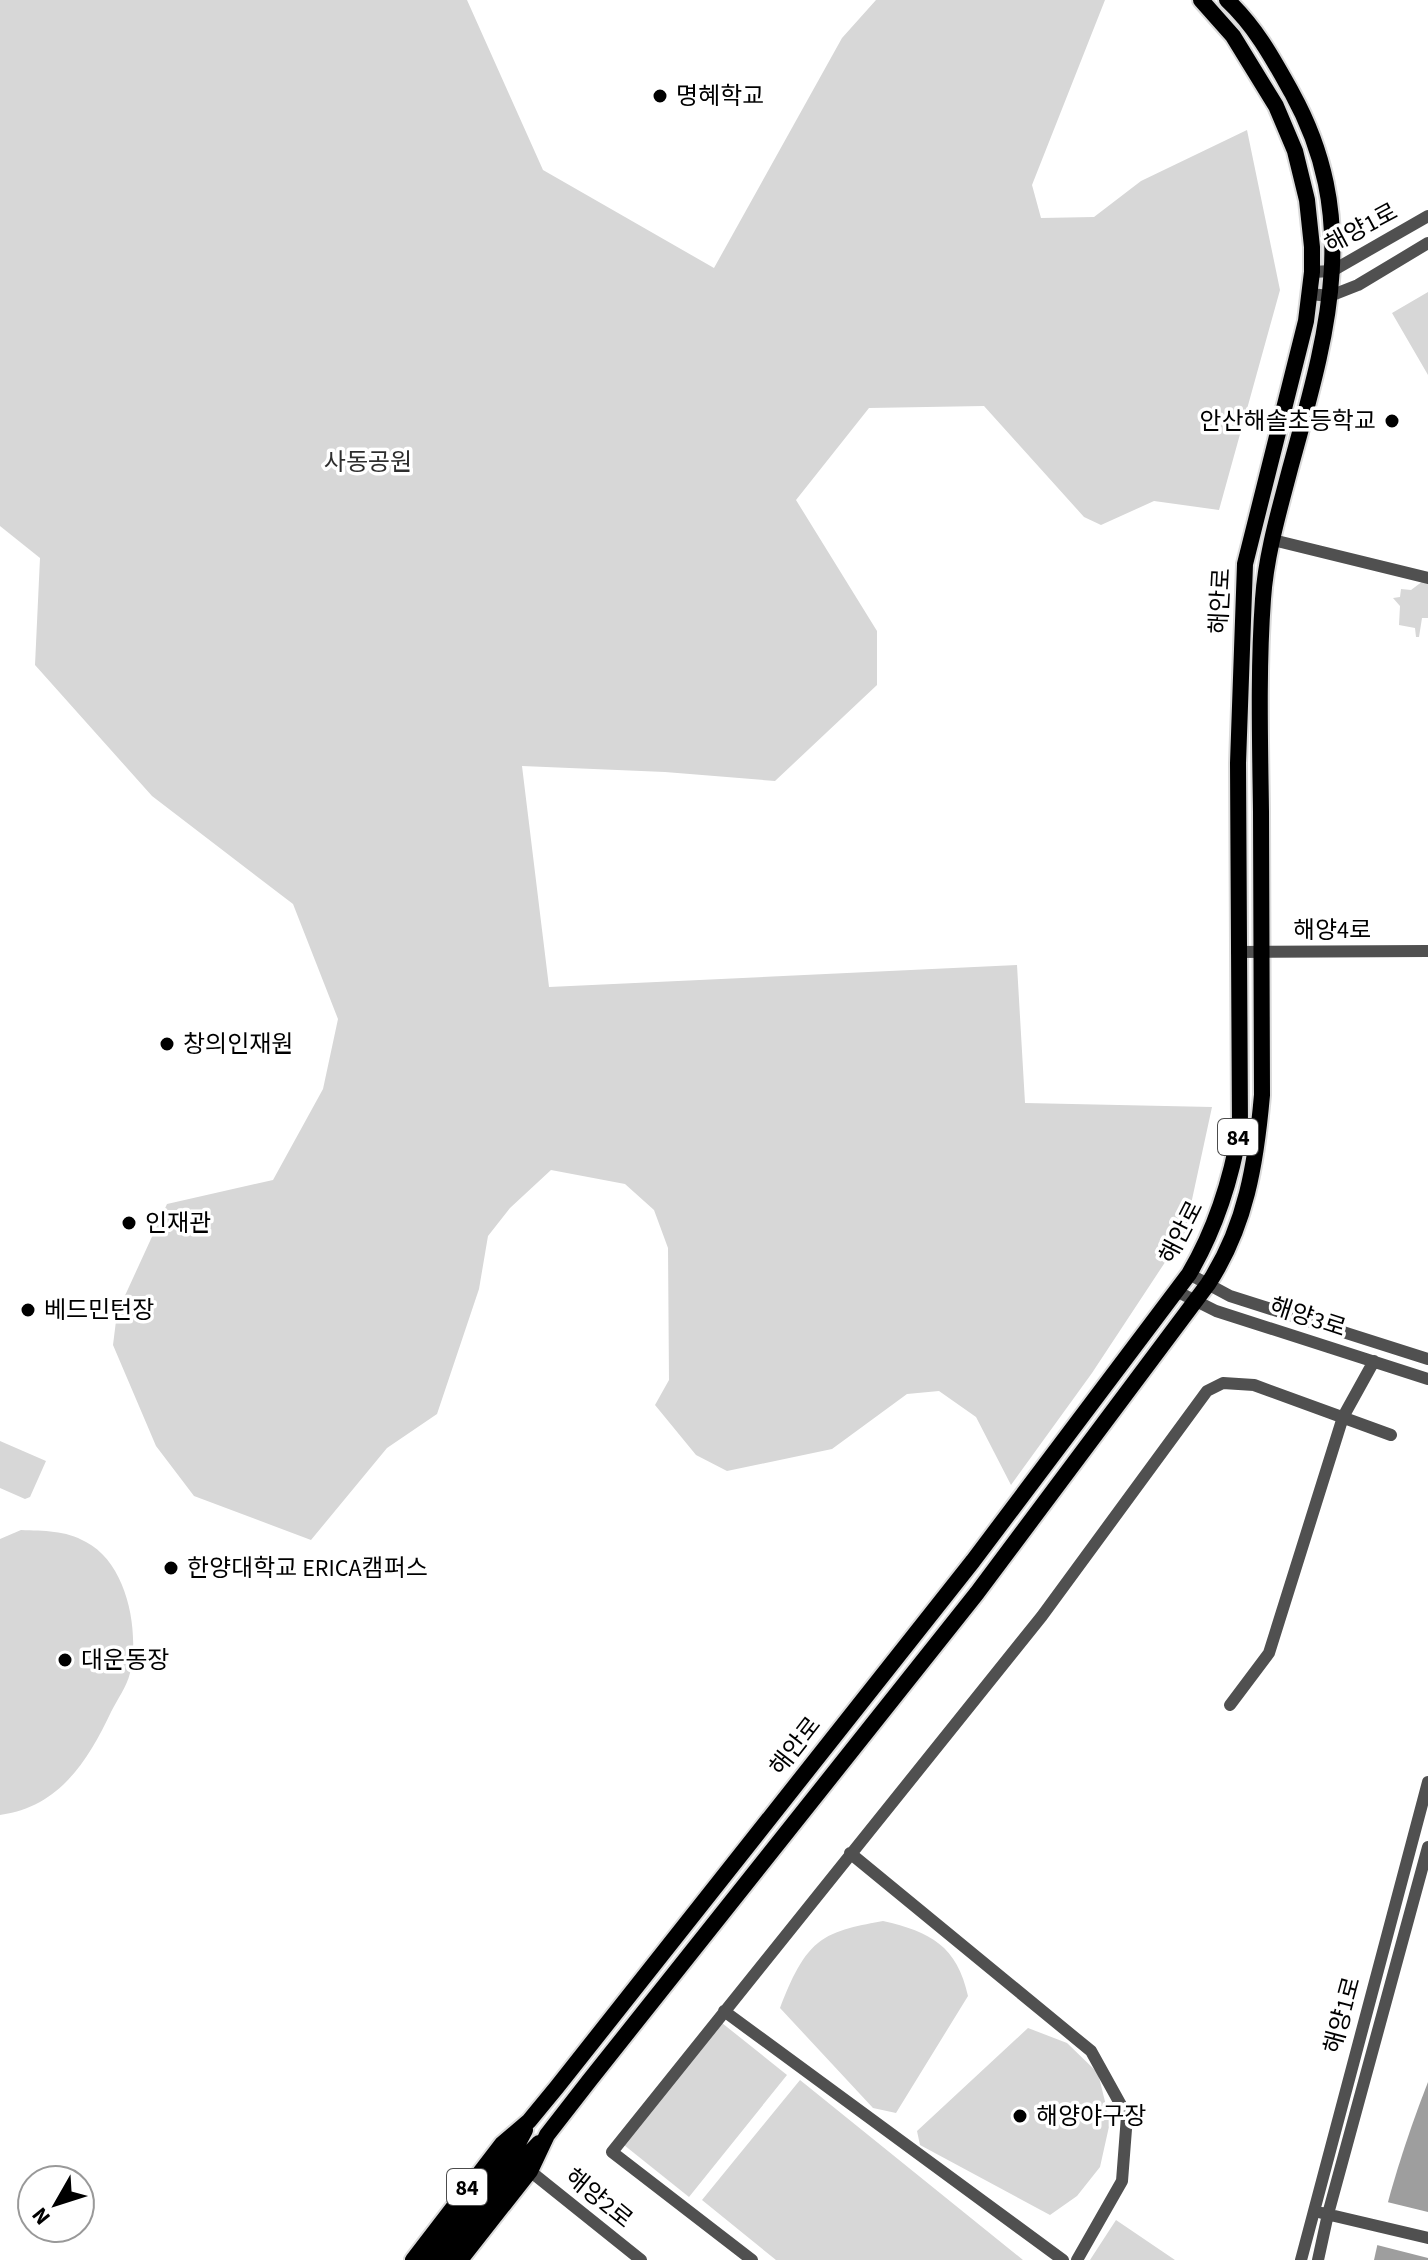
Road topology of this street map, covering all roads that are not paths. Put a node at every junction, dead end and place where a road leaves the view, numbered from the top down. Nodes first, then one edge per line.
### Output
1 (1201, 0) edge
2 (1227, 0) edge
3 (1428, 216) edge
4 (1428, 243) edge
5 (1332, 271) junction
6 (1312, 272) junction
7 (1310, 294) junction
8 (1330, 296) junction
9 (1273, 540) junction
10 (1428, 578) edge
11 (1428, 951) edge
12 (1237, 952) junction
13 (1262, 952) junction
14 (1189, 1274) junction
15 (1208, 1284) junction
16 (1176, 1291) junction
17 (1195, 1302) junction
18 (1428, 1359) edge
19 (1374, 1361) junction
20 (1428, 1379) edge
21 (1343, 1417) junction
22 (1391, 1435) dead end
23 (1230, 1705) dead end
24 (1428, 1782) edge
25 (1428, 1847) edge
26 (850, 1853) junction
27 (724, 2011) junction
28 (529, 2121) junction
29 (547, 2135) junction
30 (530, 2171) junction
31 (1312, 2212) junction
32 (1328, 2214) junction
33 (1428, 2238) edge
34 (413, 2260) edge
35 (429, 2260) edge
36 (445, 2260) edge
37 (460, 2260) edge
38 (641, 2260) edge
39 (752, 2260) edge
40 (1063, 2260) edge
41 (1077, 2260) edge
42 (1301, 2260) edge
43 (1318, 2260) edge

1 - 6 main road, 해안로 / 84
2 - 5 main road, 해안로 / 84
3 - 5 street, 해양1로
4 - 8 street, 해양1로
5 - 6 street, 해양1로
5 - 8 main road, 해안로 / 84
6 - 7 main road, 해안로 / 84
7 - 8 street, 해양1로
7 - 12 main road, 해안로 / 84
8 - 9 main road, 해안로 / 84
9 - 10 street
9 - 13 main road, 해안로 / 84
11 - 13 street, 해양4로
12 - 13 street, 해양4로
12 - 14 main road, 해안로 / 84
13 - 15 main road, 해안로 / 84
14 - 15 street, 해양3로
14 - 16 main road, 해안로 / 84
15 - 17 main road, 해안로 / 84
15 - 18 street, 해양3로
16 - 17 street, 해양3로
16 - 28 main road, 해안로 / 84
17 - 19 street, 해양3로
17 - 29 main road, 해안로 / 84
19 - 20 street, 해양3로
19 - 21 street
21 - 22 street
21 - 23 street
21 - 26 street
24 - 31 street, 해양1로
25 - 32 street, 해양1로
26 - 27 street
26 - 41 street
27 - 39 street
27 - 40 street
28 - 34 main road, 해안로 / 84
28 - 35 main road
29 - 30 main road, 해안로 / 84
29 - 36 main road
30 - 37 main road, 해안로 / 84
30 - 38 street, 해양2로
31 - 32 street
31 - 42 street, 해양1로
32 - 33 street
32 - 43 street, 해양1로

